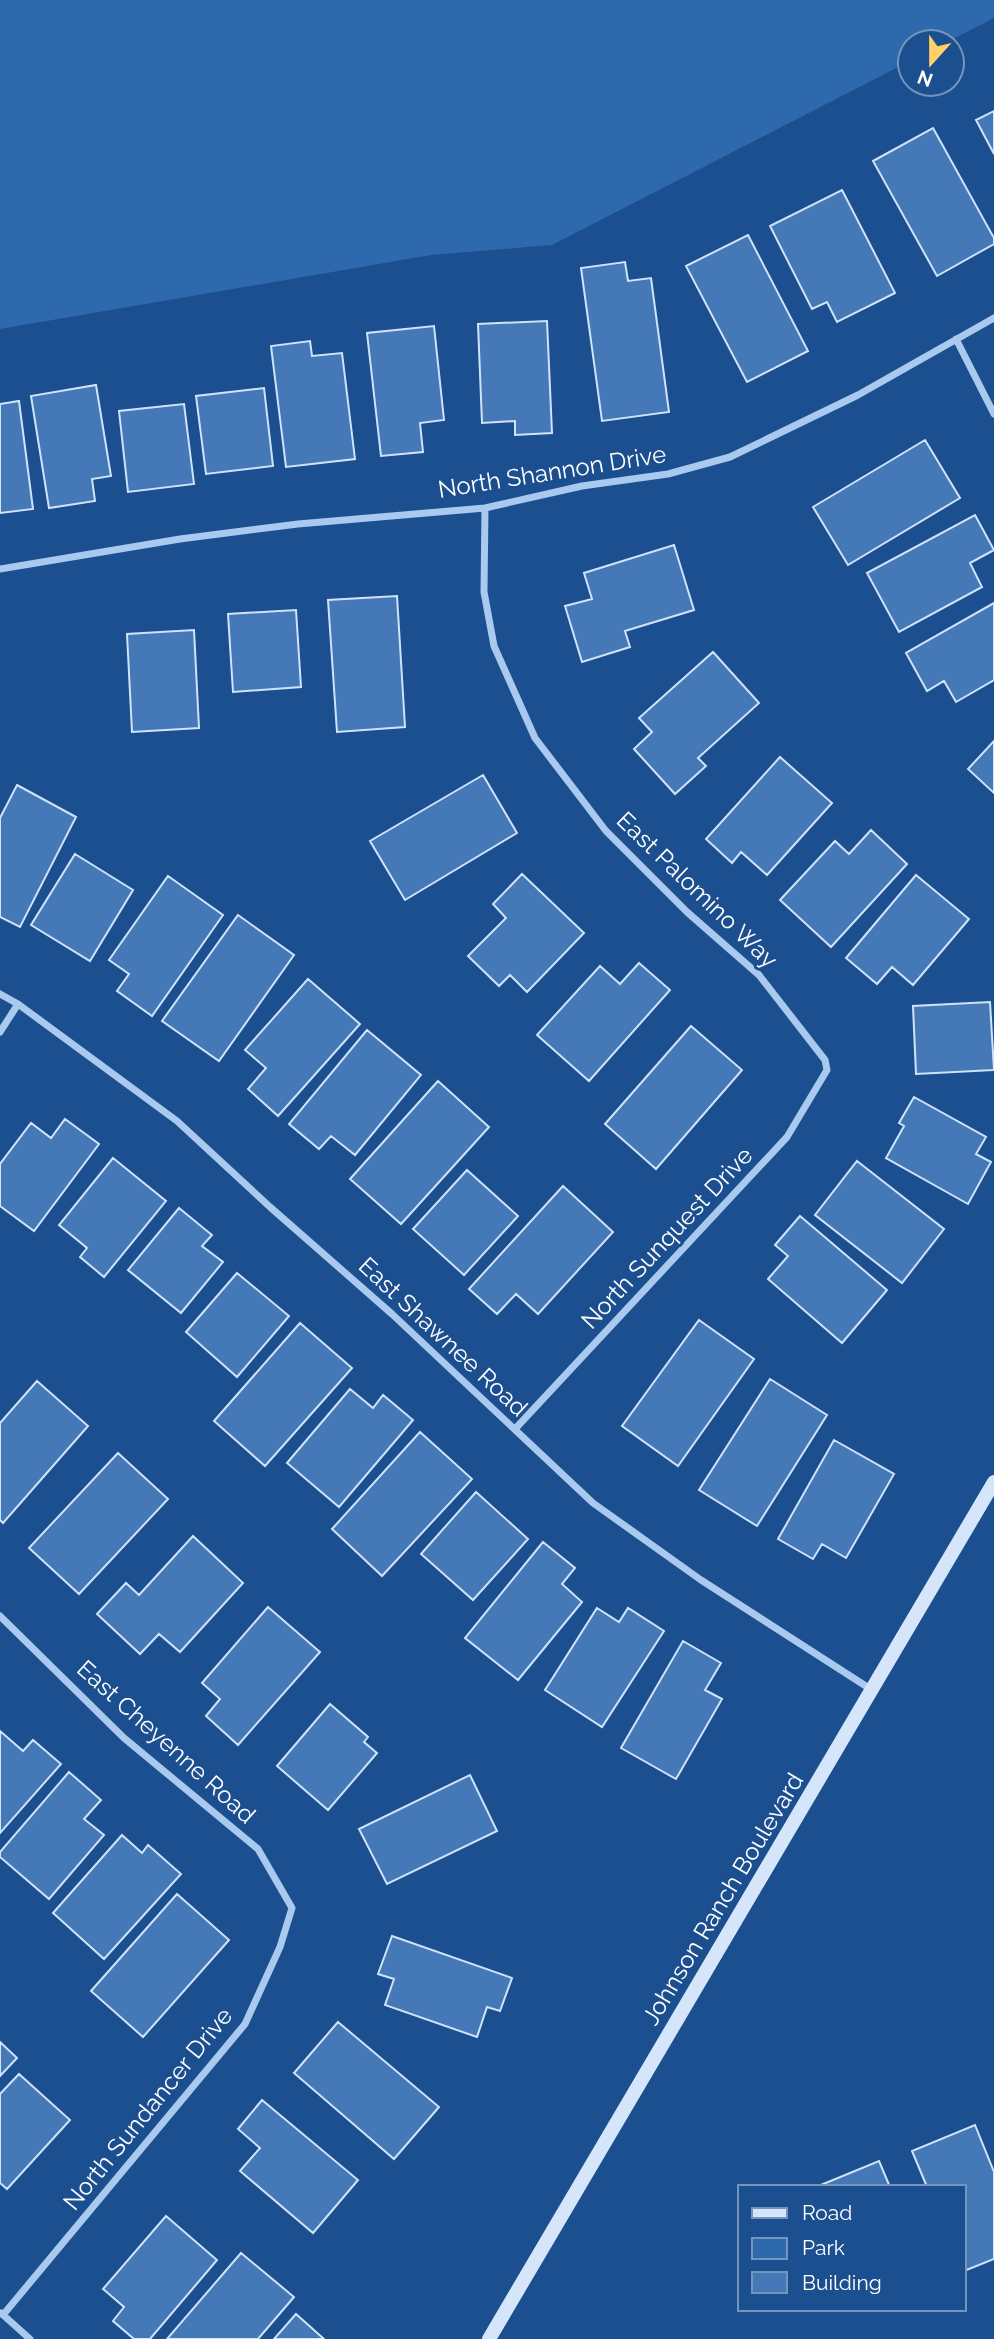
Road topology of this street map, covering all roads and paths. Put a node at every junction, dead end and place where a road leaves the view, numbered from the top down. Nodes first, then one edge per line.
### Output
1 (994, 318) edge
2 (956, 339) junction
3 (994, 414) edge
4 (485, 508) junction
5 (0, 569) edge
6 (0, 994) edge
7 (18, 1004) junction
8 (0, 1032) edge
9 (825, 1060) joint
10 (515, 1429) junction
11 (994, 1482) edge
12 (0, 1616) edge
13 (873, 1690) junction
14 (292, 1908) joint
15 (2, 2314) edge
16 (30, 2339) edge
17 (489, 2339) edge

1 - 2 street, North Shannon Drive
2 - 3 street
2 - 4 street, North Shannon Drive
4 - 5 street, North Shannon Drive
4 - 9 street, East Palomino Way
6 - 7 street, East Shawnee Road
7 - 8 street
7 - 10 street, East Shawnee Road
9 - 10 street, North Sunquest Drive
10 - 13 street, East Shawnee Road
11 - 13 street, Johnson Ranch Boulevard
12 - 14 street, East Cheyenne Road
13 - 17 street, Johnson Ranch Boulevard
14 - 15 street, North Sundancer Drive
15 - 16 street

